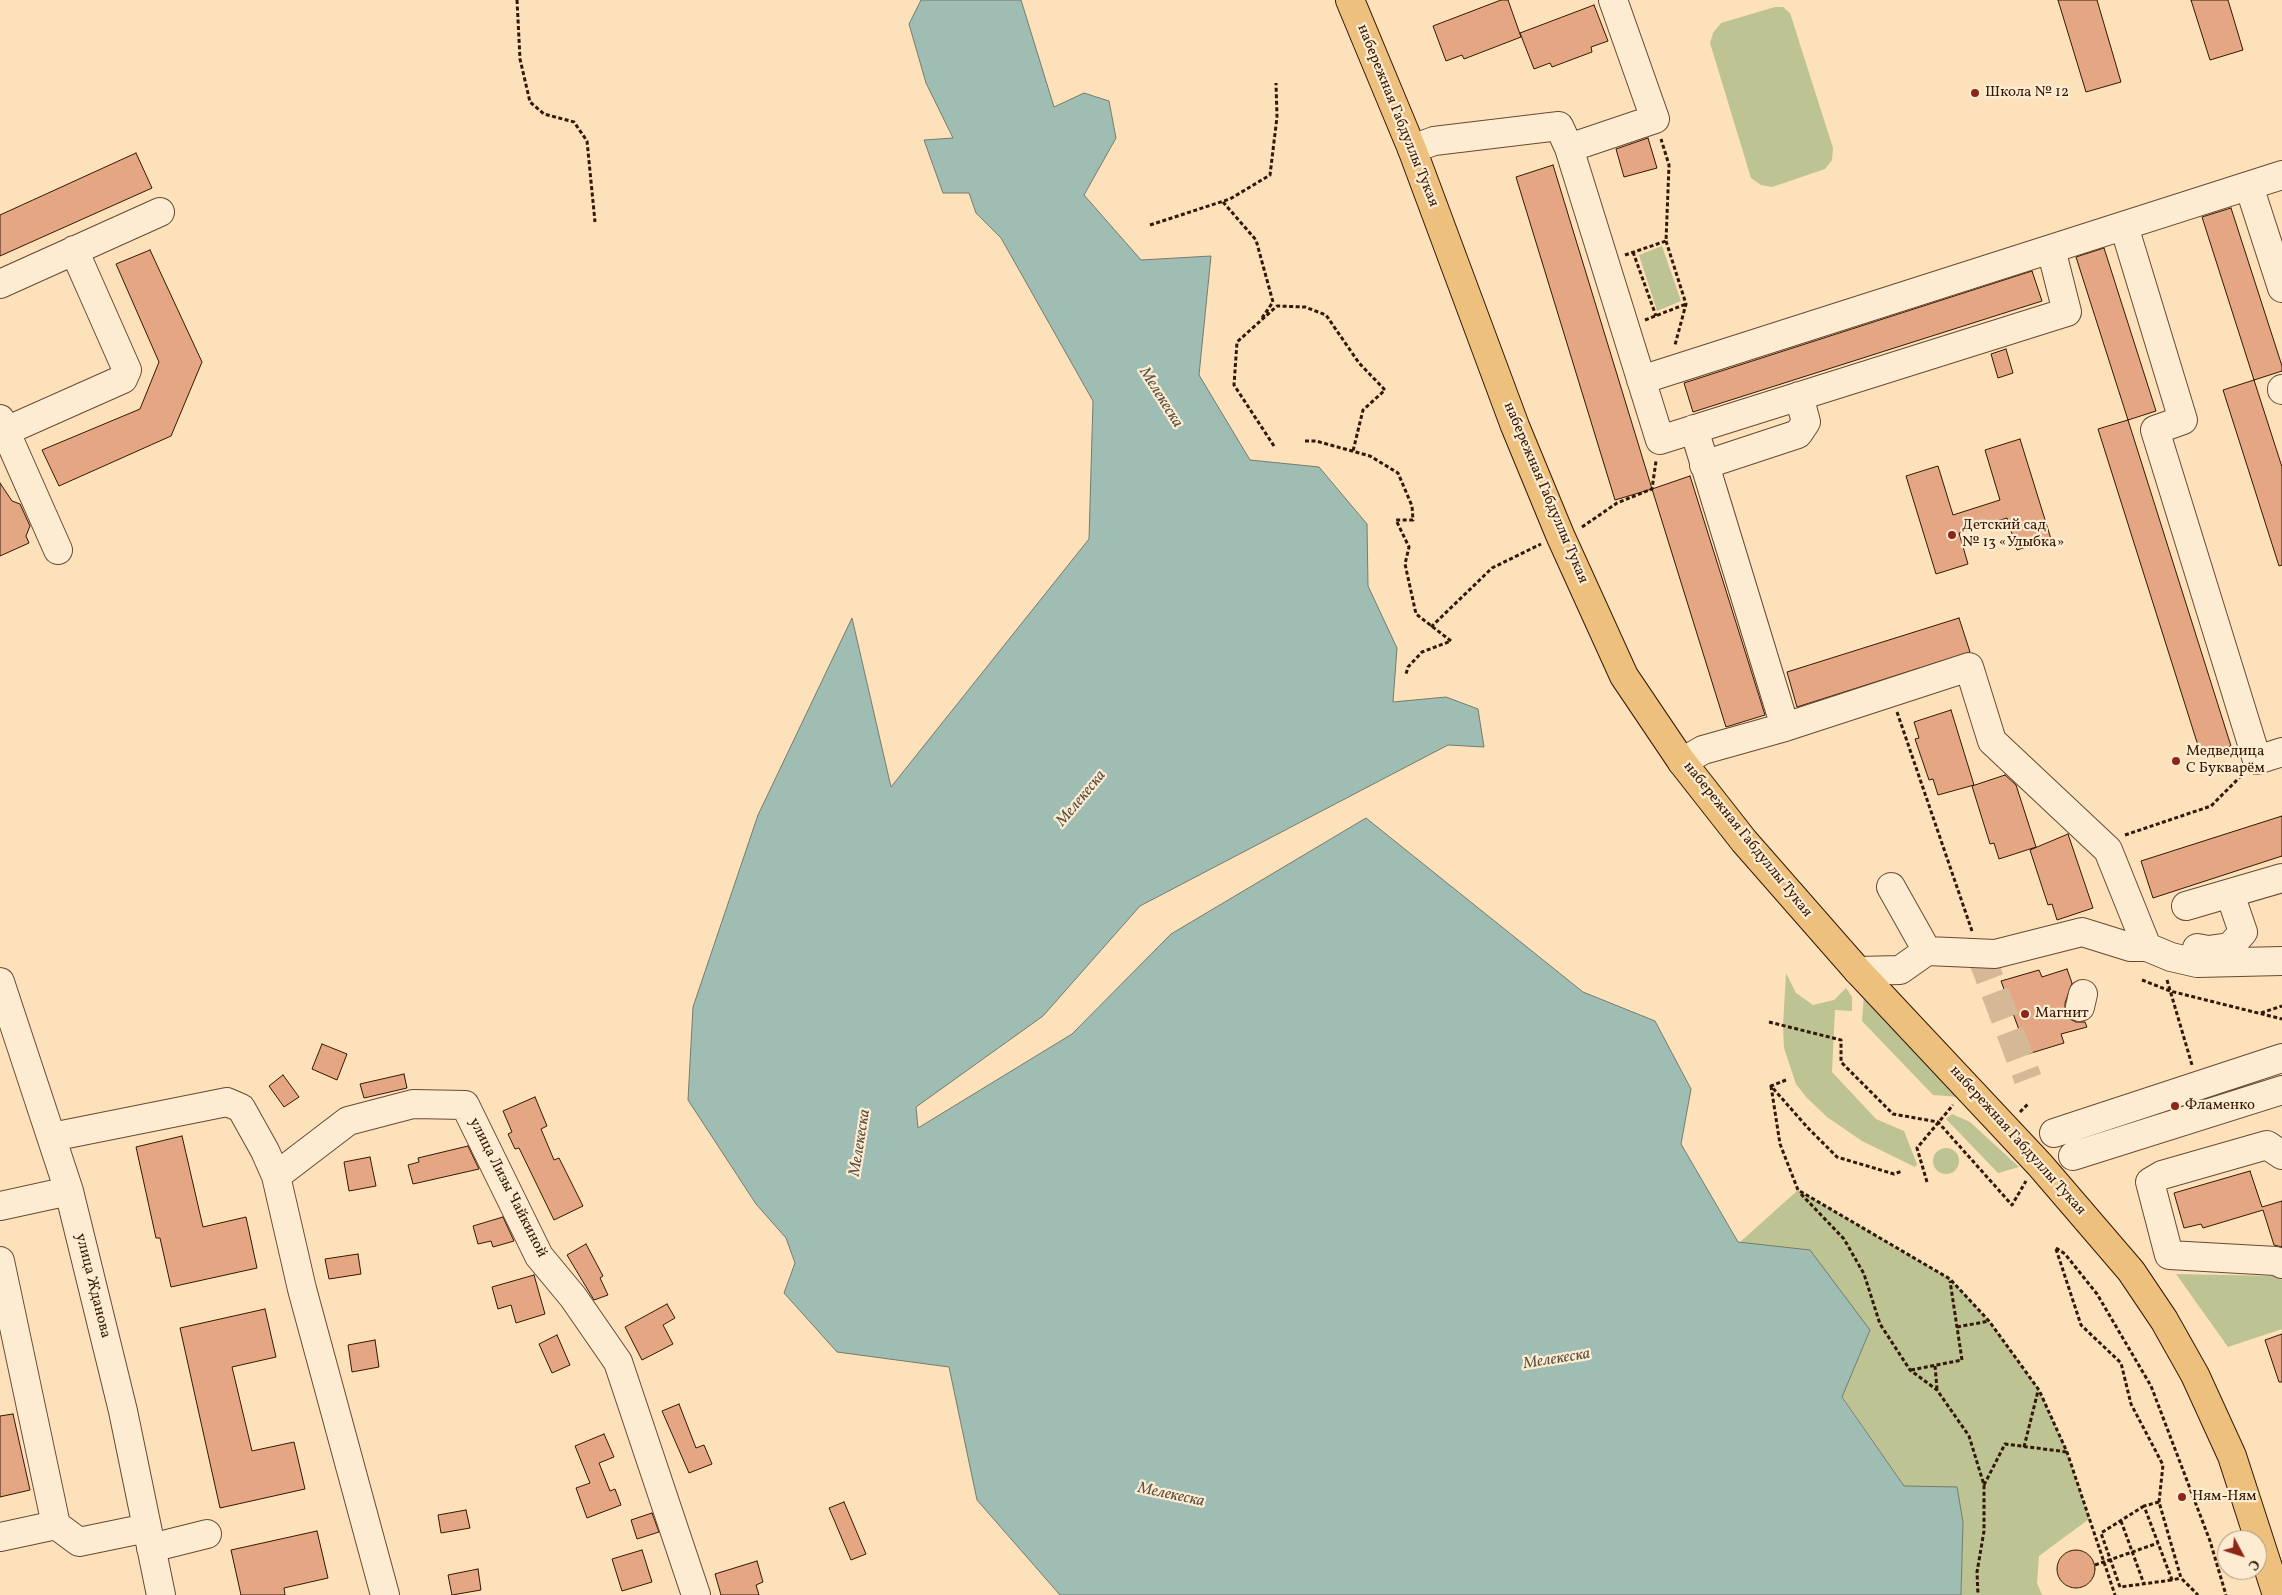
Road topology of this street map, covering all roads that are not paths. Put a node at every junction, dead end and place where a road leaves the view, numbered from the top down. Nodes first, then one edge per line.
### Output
1 (1350, 0) edge
2 (1613, 0) edge
3 (1569, 148) junction
4 (1412, 149) junction
5 (2282, 176) edge
6 (2250, 186) junction
7 (160, 212) dead end
8 (2124, 226) junction
9 (2051, 249) junction
10 (74, 250) junction
11 (0, 284) edge
12 (2282, 288) edge
13 (1641, 380) junction
14 (1799, 396) junction
15 (3, 425) edge
16 (1694, 429) junction
17 (1704, 464) junction
18 (58, 550) dead end
19 (1785, 727) junction
20 (2282, 752) edge
21 (1682, 762) junction
22 (2282, 878) edge
23 (1891, 887) dead end
24 (2230, 894) junction
25 (2186, 906) dead end
26 (2147, 947) junction
27 (1927, 951) junction
28 (2282, 961) edge
29 (1858, 971) junction
30 (0, 982) edge
31 (2282, 1058) edge
32 (2282, 1090) edge
33 (2054, 1133) dead end
34 (52, 1137) junction
35 (2282, 1155) edge
36 (2073, 1156) dead end
37 (276, 1176) junction
38 (69, 1191) junction
39 (0, 1206) edge
40 (0, 1261) edge
41 (2282, 1264) edge
42 (56, 1525) junction
43 (207, 1534) dead end
44 (0, 1538) edge
45 (149, 1538) junction
46 (161, 1595) edge
47 (384, 1595) edge
48 (696, 1595) edge
49 (2277, 1595) edge

1 - 4 main road, набережная Габдуллы Тукая
2 - 3 street
3 - 4 street
3 - 13 street
4 - 21 main road, набережная Габдуллы Тукая
5 - 6 street
6 - 8 street
6 - 12 street
7 - 10 street
8 - 9 street
8 - 20 street
9 - 13 street
9 - 14 street
10 - 11 street
10 - 15 street
13 - 16 street
14 - 16 street
14 - 17 street
15 - 18 street
16 - 17 street
17 - 19 street
19 - 21 street
19 - 26 street
21 - 29 main road, набережная Габдуллы Тукая
22 - 24 street
23 - 27 street
24 - 25 street
24 - 26 street
26 - 27 street
26 - 28 street
27 - 29 street
29 - 49 main road, набережная Габдуллы Тукая
30 - 34 street, улица Жданова
31 - 33 street
32 - 36 street
34 - 37 street
34 - 38 street, улица Жданова
35 - 41 street
37 - 47 street
37 - 48 street, улица Лизы Чайкиной
38 - 39 street
38 - 45 street, улица Жданова
40 - 42 street
42 - 44 street
42 - 45 street
43 - 45 street
45 - 46 street, улица Жданова

